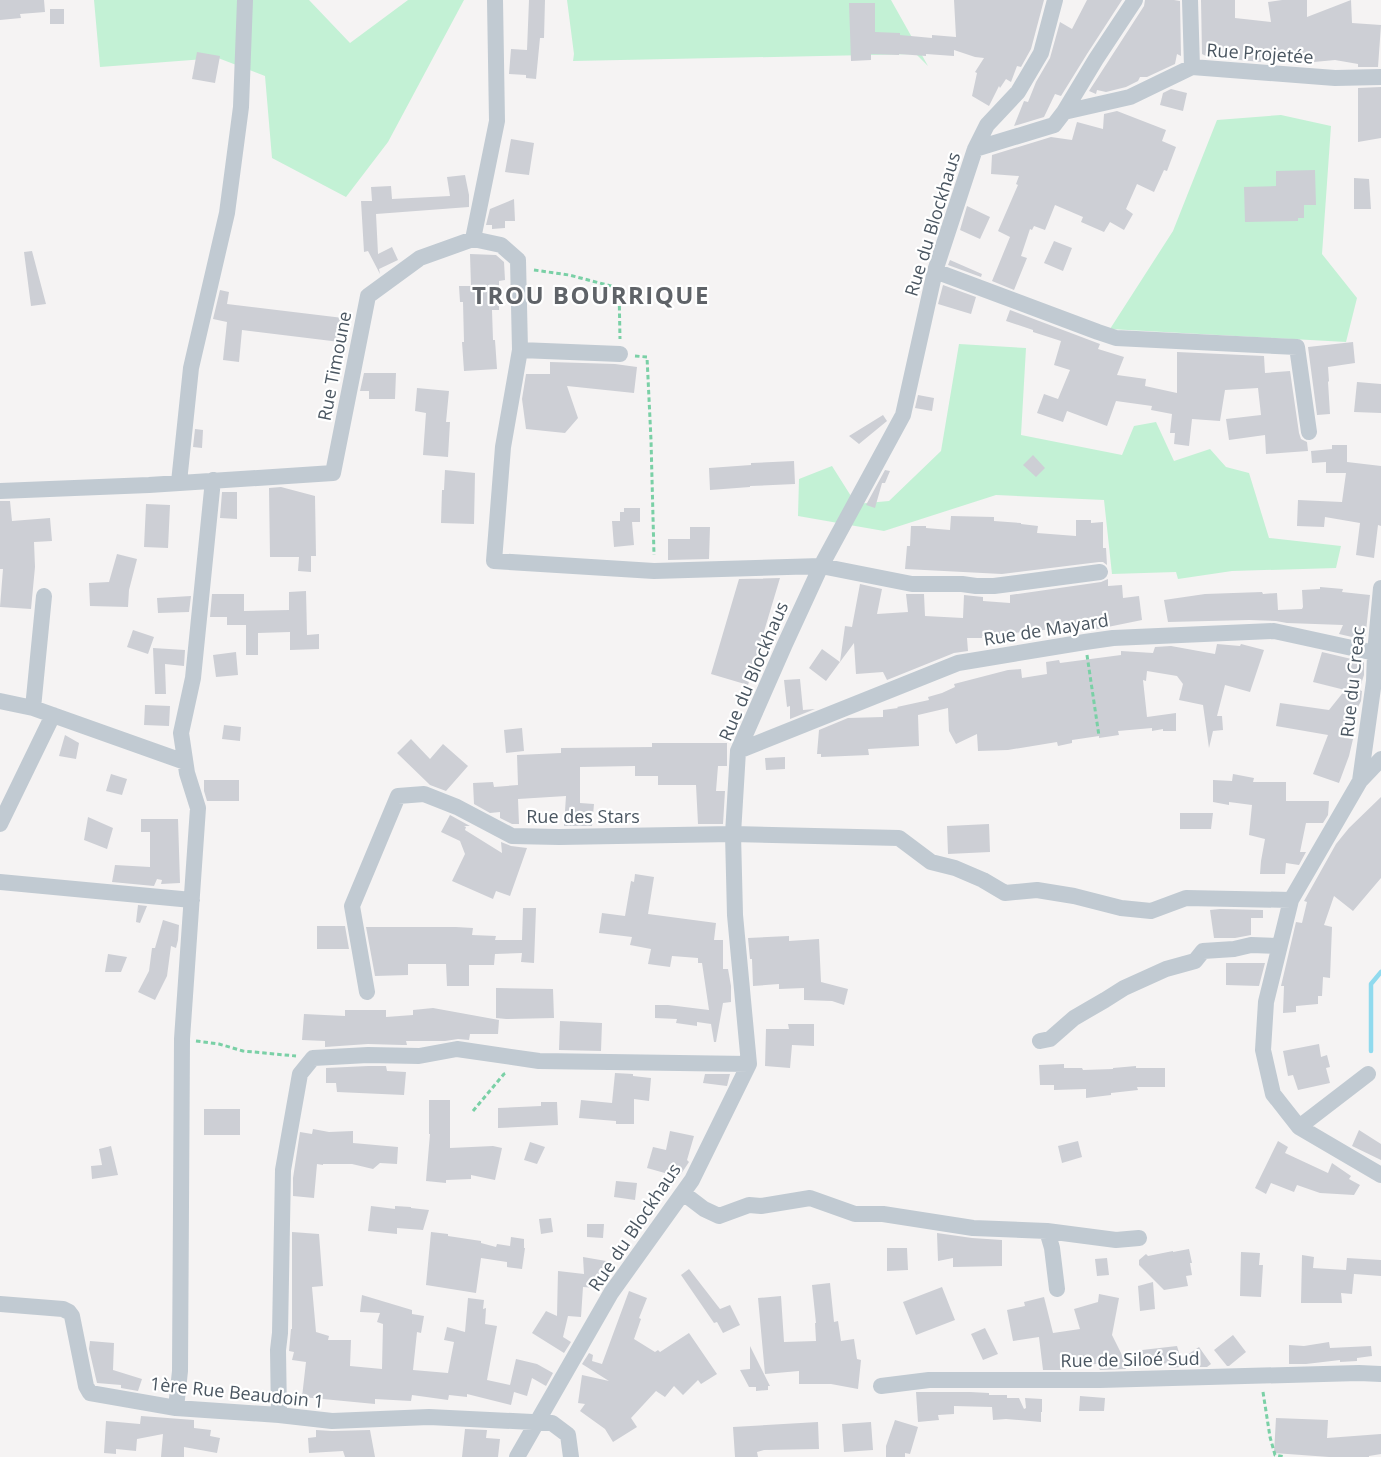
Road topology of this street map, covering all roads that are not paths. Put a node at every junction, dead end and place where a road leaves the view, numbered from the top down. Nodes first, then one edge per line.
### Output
1 (245, 0) edge
2 (495, 0) edge
3 (1055, 0) edge
4 (1135, 0) edge
5 (1190, 0) edge
6 (1192, 67) junction
7 (1381, 77) edge
8 (1064, 112) junction
9 (975, 149) junction
10 (473, 239) junction
11 (935, 271) junction
12 (520, 350) junction
13 (620, 354) road end
14 (1309, 432) dead end
15 (213, 480) junction
16 (179, 482) junction
17 (0, 491) edge
18 (821, 566) junction
19 (1100, 572) dead end
20 (1381, 588) edge
21 (44, 596) dead end
22 (1375, 653) junction
23 (0, 701) edge
24 (33, 708) junction
25 (53, 715) junction
26 (738, 752) junction
27 (1381, 759) edge
28 (185, 762) junction
29 (1360, 781) junction
30 (0, 824) edge
31 (733, 834) junction
32 (0, 882) edge
33 (192, 900) junction
34 (1291, 900) junction
35 (1280, 946) junction
36 (367, 992) dead end
37 (1040, 1041) dead end
38 (749, 1064) junction
39 (1368, 1074) dead end
40 (1299, 1127) junction
41 (1381, 1175) edge
42 (683, 1193) junction
43 (1047, 1231) junction
44 (1139, 1238) dead end
45 (1058, 1289) dead end
46 (0, 1304) edge
47 (1381, 1374) edge
48 (881, 1386) dead end
49 (176, 1408) junction
50 (279, 1415) junction
51 (535, 1423) junction
52 (517, 1457) edge
53 (571, 1457) edge

1 - 16 street
2 - 10 street
3 - 9 street, Rue du Blockhaus
4 - 8 street
5 - 6 street
6 - 7 street, Rue Projetée
6 - 8 street, Rue Projetée
8 - 9 street, Rue Projetée
9 - 11 street, Rue du Blockhaus
10 - 12 street
10 - 15 street, Rue Timoune
11 - 14 street
11 - 18 street, Rue du Blockhaus
12 - 13 street
12 - 18 street
15 - 16 street, Rue Timoune
15 - 28 street
16 - 17 street, Rue Timoune
18 - 19 street
18 - 26 street, Rue du Blockhaus
20 - 22 street, Rue du Creac
21 - 24 street
22 - 26 street, Rue de Mayard
22 - 29 street, Rue du Creac
23 - 24 street
24 - 25 street
25 - 28 street
25 - 30 street
26 - 31 street, Rue du Blockhaus
27 - 29 street
28 - 33 street
29 - 34 street
31 - 34 street
31 - 36 street, Rue des Stars
31 - 38 street, Rue du Blockhaus
32 - 33 street
33 - 49 street
34 - 35 street
35 - 37 street
35 - 40 street
38 - 42 street, Rue du Blockhaus
38 - 50 street
39 - 40 street
40 - 41 street
42 - 43 street
42 - 51 street, Rue du Blockhaus
43 - 44 street
43 - 45 street
46 - 49 street, 1ère Rue Beaudoin 1
47 - 48 street, Rue de Siloé Sud
49 - 50 street, 1ère Rue Beaudoin 1
50 - 51 street, 1ère Rue Beaudoin 1
51 - 52 street, Rue du Blockhaus
51 - 53 street, 1ère Rue Beaudoin 1

